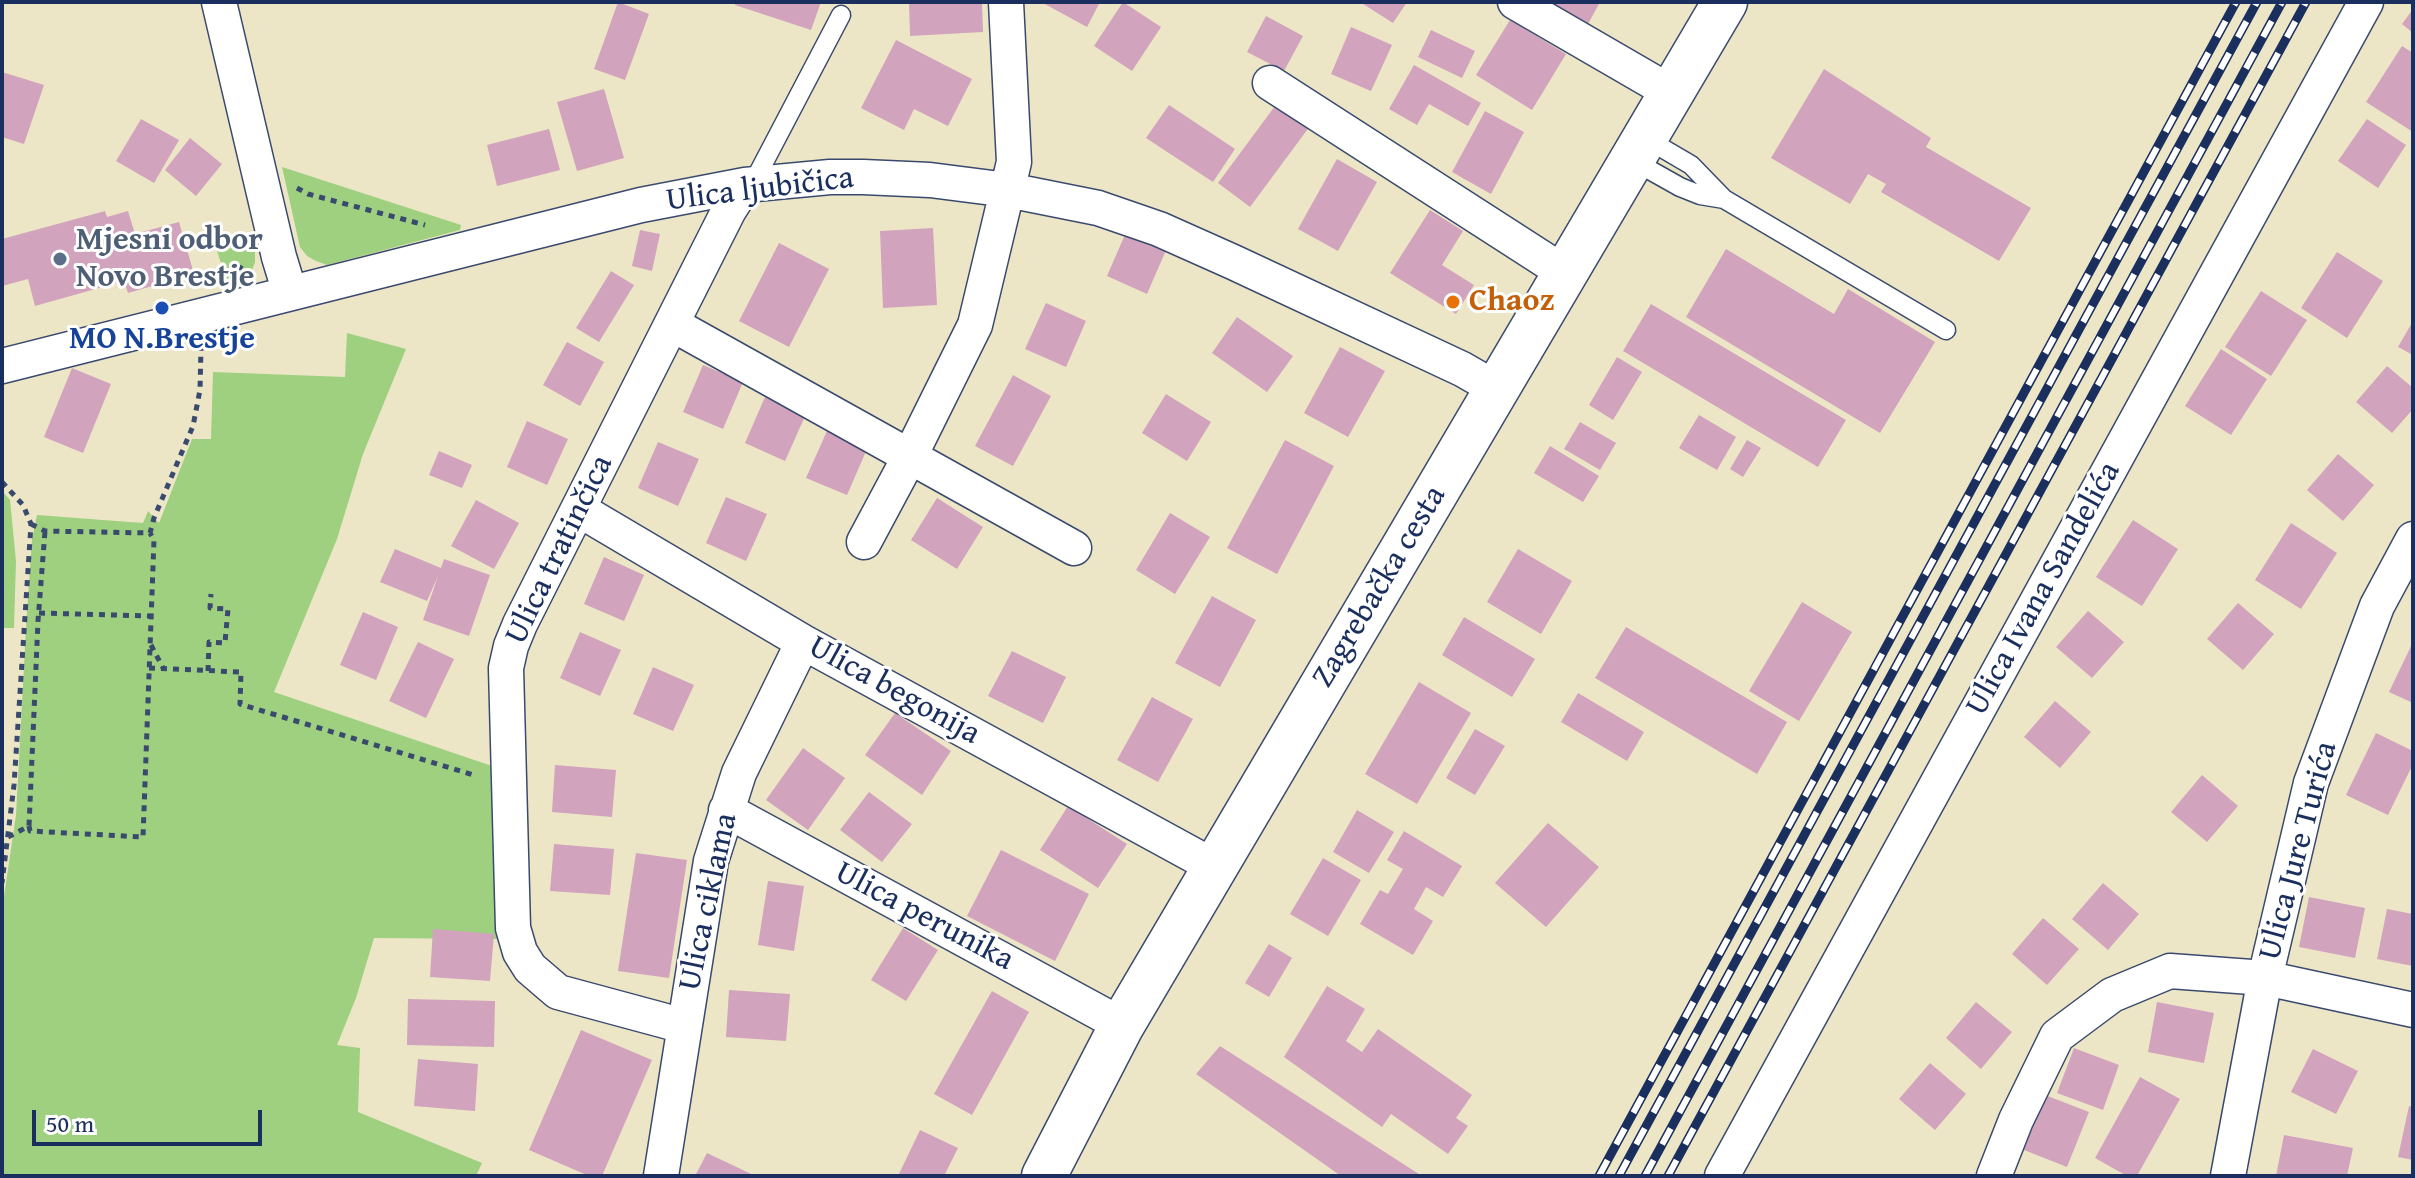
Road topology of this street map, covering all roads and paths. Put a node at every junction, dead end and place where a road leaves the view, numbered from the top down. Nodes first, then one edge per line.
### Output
1 (219, 2) edge
2 (1006, 2) edge
3 (1515, 2) edge
4 (1725, 2) edge
5 (2366, 2) edge
6 (841, 15) dead end
7 (1270, 83) dead end
8 (1672, 93) junction
9 (1639, 149) junction
10 (748, 185) junction
11 (295, 187) dead end
12 (1008, 190) junction
13 (1724, 199) junction
14 (429, 226) dead end
15 (1565, 273) junction
16 (290, 293) junction
17 (672, 324) junction
18 (1946, 330) dead end
19 (201, 347) dead end
20 (2, 366) edge
21 (1497, 389) junction
22 (910, 456) junction
23 (2, 482) edge
24 (578, 509) junction
25 (31, 524) junction
26 (45, 531) junction
27 (150, 533) junction
28 (2413, 539) edge
29 (864, 542) dead end
30 (1074, 548) dead end
31 (211, 594) dead end
32 (39, 613) junction
33 (151, 616) junction
34 (150, 642) junction
35 (803, 642) junction
36 (149, 668) junction
37 (164, 668) junction
38 (208, 671) junction
39 (509, 786) junction
40 (726, 810) junction
41 (29, 826) junction
42 (8, 837) junction
43 (1215, 867) junction
44 (2, 883) edge
45 (2265, 978) junction
46 (2413, 1010) edge
47 (1122, 1025) junction
48 (684, 1026) junction
49 (661, 1176) edge
50 (1044, 1176) edge
51 (1722, 1176) edge
52 (1994, 1176) edge
53 (2228, 1176) edge

1 - 16 street
2 - 12 street
3 - 8 street
4 - 8 main road, Zagrebačka cesta
5 - 51 street, Ulica Ivana Sandelića
6 - 10 lane
7 - 15 street
8 - 9 main road, Zagrebačka cesta
9 - 13 lane
9 - 13 lane
9 - 15 main road, Zagrebačka cesta
10 - 12 street, Ulica ljubičica
10 - 16 street, Ulica ljubičica
10 - 17 street, Ulica tratinčica
11 - 14 path
12 - 21 street, Ulica ljubičica
12 - 22 street
13 - 18 lane
15 - 21 main road, Zagrebačka cesta
16 - 20 street, Ulica ljubičica
17 - 22 street
17 - 24 street, Ulica tratinčica
19 - 27 path
21 - 43 main road, Zagrebačka cesta
22 - 29 street
22 - 30 street
23 - 25 path
24 - 35 street, Ulica begonija
24 - 39 street, Ulica tratinčica
25 - 26 path
25 - 42 path
26 - 27 path
26 - 32 path
27 - 33 path
28 - 45 street, Ulica Jure Turića
31 - 38 path
32 - 33 path
32 - 41 path
33 - 34 path
34 - 36 path
34 - 37 path
35 - 40 street, Ulica ciklama
35 - 43 street, Ulica begonija
36 - 37 path
36 - 41 path
37 - 38 path
38 - 39 path
39 - 48 street, Ulica tratinčica
40 - 47 street, Ulica perunika
40 - 48 street, Ulica ciklama
41 - 42 path
42 - 44 path
43 - 47 main road, Zagrebačka cesta
45 - 46 street
45 - 52 street
45 - 53 street, Ulica Jure Turića
47 - 50 main road, Zagrebačka cesta
48 - 49 street, Ulica ciklama

